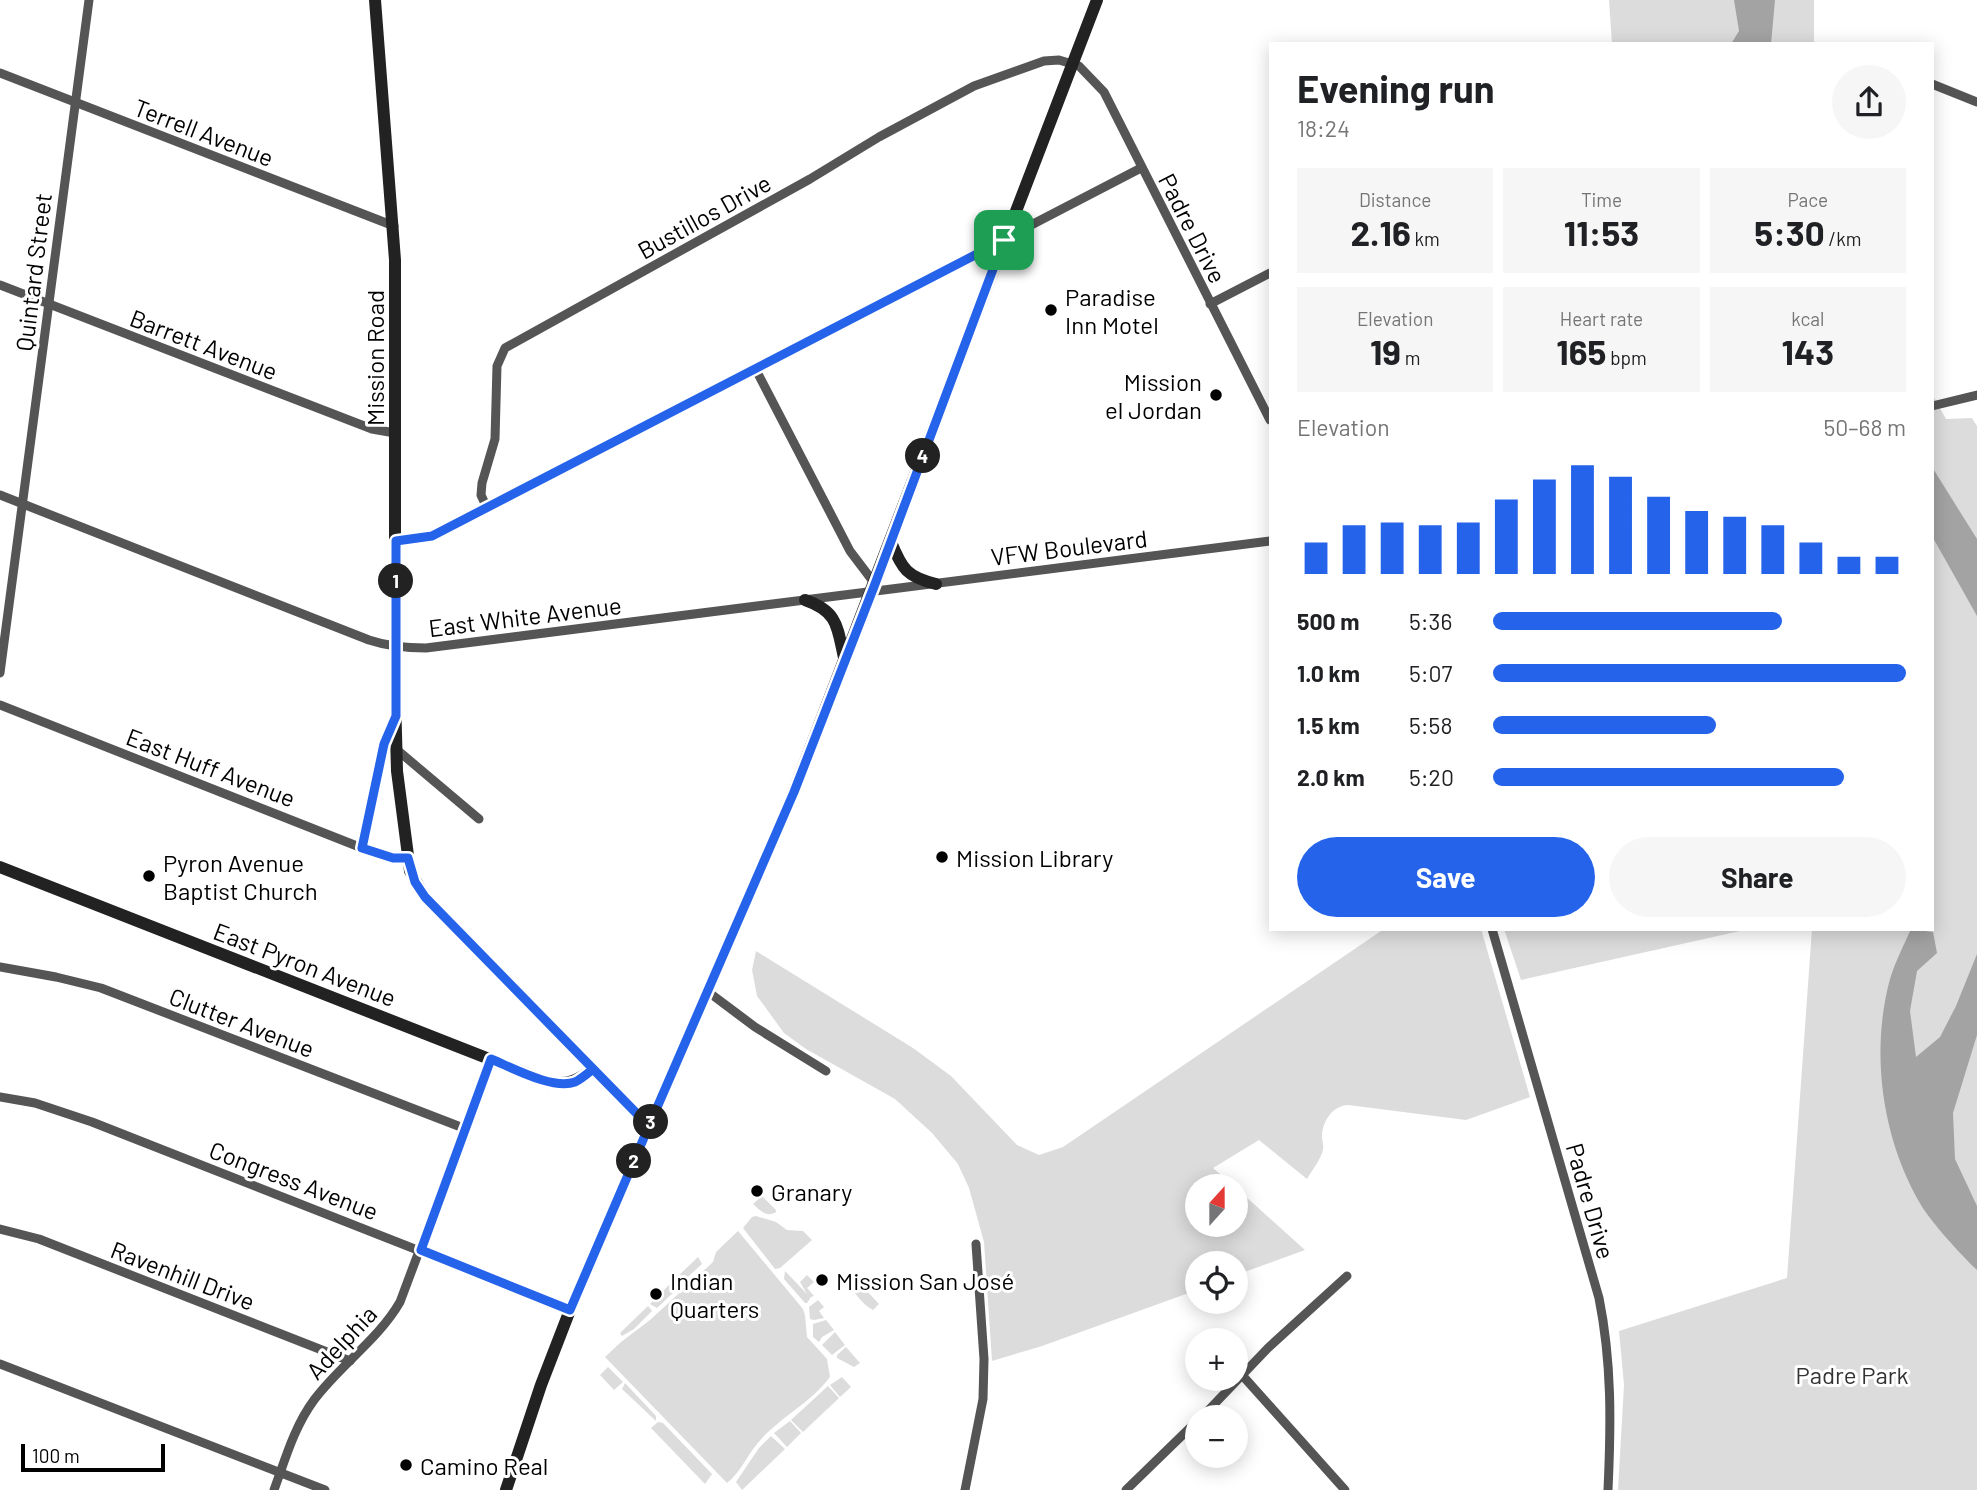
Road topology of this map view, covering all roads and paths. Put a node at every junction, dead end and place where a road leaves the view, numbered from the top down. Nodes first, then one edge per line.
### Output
1 (89, 0) edge
2 (375, 0) edge
3 (1097, 0) edge
4 (1072, 64) junction
5 (0, 73) edge
6 (1934, 85) edge
7 (74, 102) junction
8 (1977, 102) edge
9 (1141, 168) junction
10 (394, 226) junction
11 (1004, 240) junction
12 (1269, 274) edge
13 (0, 285) edge
14 (49, 304) junction
15 (1210, 304) junction
16 (755, 368) junction
17 (1977, 395) edge
18 (1934, 405) edge
19 (1269, 418) edge
20 (395, 433) junction
21 (0, 495) edge
22 (21, 504) junction
23 (487, 508) junction
24 (396, 541) junction
25 (1269, 541) edge
26 (891, 542) junction
27 (936, 584) junction
28 (874, 588) junction
29 (805, 600) junction
30 (396, 647) junction
31 (845, 662) junction
32 (0, 673) edge
33 (0, 705) edge
34 (396, 716) junction
35 (396, 749) junction
36 (479, 819) dead end
37 (362, 848) junction
38 (408, 858) junction
39 (0, 867) edge
40 (1493, 931) edge
41 (0, 967) edge
42 (708, 991) junction
43 (491, 1059) junction
44 (593, 1069) junction
45 (826, 1071) dead end
46 (0, 1097) edge
47 (649, 1126) junction
48 (466, 1129) junction
49 (0, 1229) edge
50 (976, 1244) dead end
51 (421, 1250) junction
52 (1347, 1276) dead end
53 (570, 1310) junction
54 (350, 1361) junction
55 (0, 1364) edge
56 (1248, 1369) edge
57 (1248, 1382) edge
58 (1226, 1391) edge
59 (1213, 1405) edge
60 (1185, 1433) edge
61 (280, 1472) junction
62 (274, 1490) edge
63 (325, 1490) edge
64 (506, 1490) edge
65 (965, 1490) edge
66 (1126, 1490) edge
67 (1345, 1490) edge
68 (1608, 1490) edge

1 - 7 street, Quintard Street
2 - 10 street, Mission Road
3 - 4 street
4 - 9 street, Padre Drive
4 - 11 street
4 - 23 street, Bustillos Drive
5 - 7 street, Terrell Avenue
6 - 8 street
7 - 10 street, Terrell Avenue
7 - 14 street, Quintard Street
9 - 11 street
9 - 15 street, Padre Drive
10 - 20 street, Mission Road
11 - 16 street
11 - 26 street
12 - 15 street
13 - 14 street, Barrett Avenue
14 - 20 street, Barrett Avenue
14 - 22 street, Quintard Street
15 - 19 street, Padre Drive
16 - 23 street
16 - 28 street
17 - 18 street
20 - 24 street, Mission Road
21 - 22 street, East White Avenue
22 - 30 street, East White Avenue
22 - 32 street, Quintard Street
23 - 24 street
24 - 30 street, Mission Road
25 - 27 street, VFW Boulevard
26 - 27 street
26 - 28 street
27 - 28 street, VFW Boulevard
28 - 29 street, East White Avenue
28 - 31 street
29 - 30 street, East White Avenue
29 - 31 street
30 - 34 street, Mission Road
31 - 42 street
33 - 37 street, East Huff Avenue
34 - 35 street, Mission Road
34 - 37 street, Mission Road
35 - 36 street
35 - 38 street, Mission Road
37 - 38 street, East Huff Avenue
38 - 44 street, Mission Road
39 - 43 street, East Pyron Avenue
40 - 68 street, Padre Drive
41 - 48 street, Clutter Avenue
42 - 45 street
42 - 47 street
43 - 44 street, East Pyron Avenue
43 - 48 street, Adelphia
44 - 47 street, Mission Road
46 - 51 street, Congress Avenue
47 - 53 street
48 - 51 street, Adelphia
49 - 54 street, Ravenhill Drive
50 - 65 street
51 - 53 street, Congress Avenue
51 - 54 street, Adelphia
52 - 56 street
53 - 64 street
54 - 61 street, Adelphia
55 - 61 street
57 - 67 street
58 - 59 street
60 - 66 street
61 - 62 street, Adelphia
61 - 63 street

